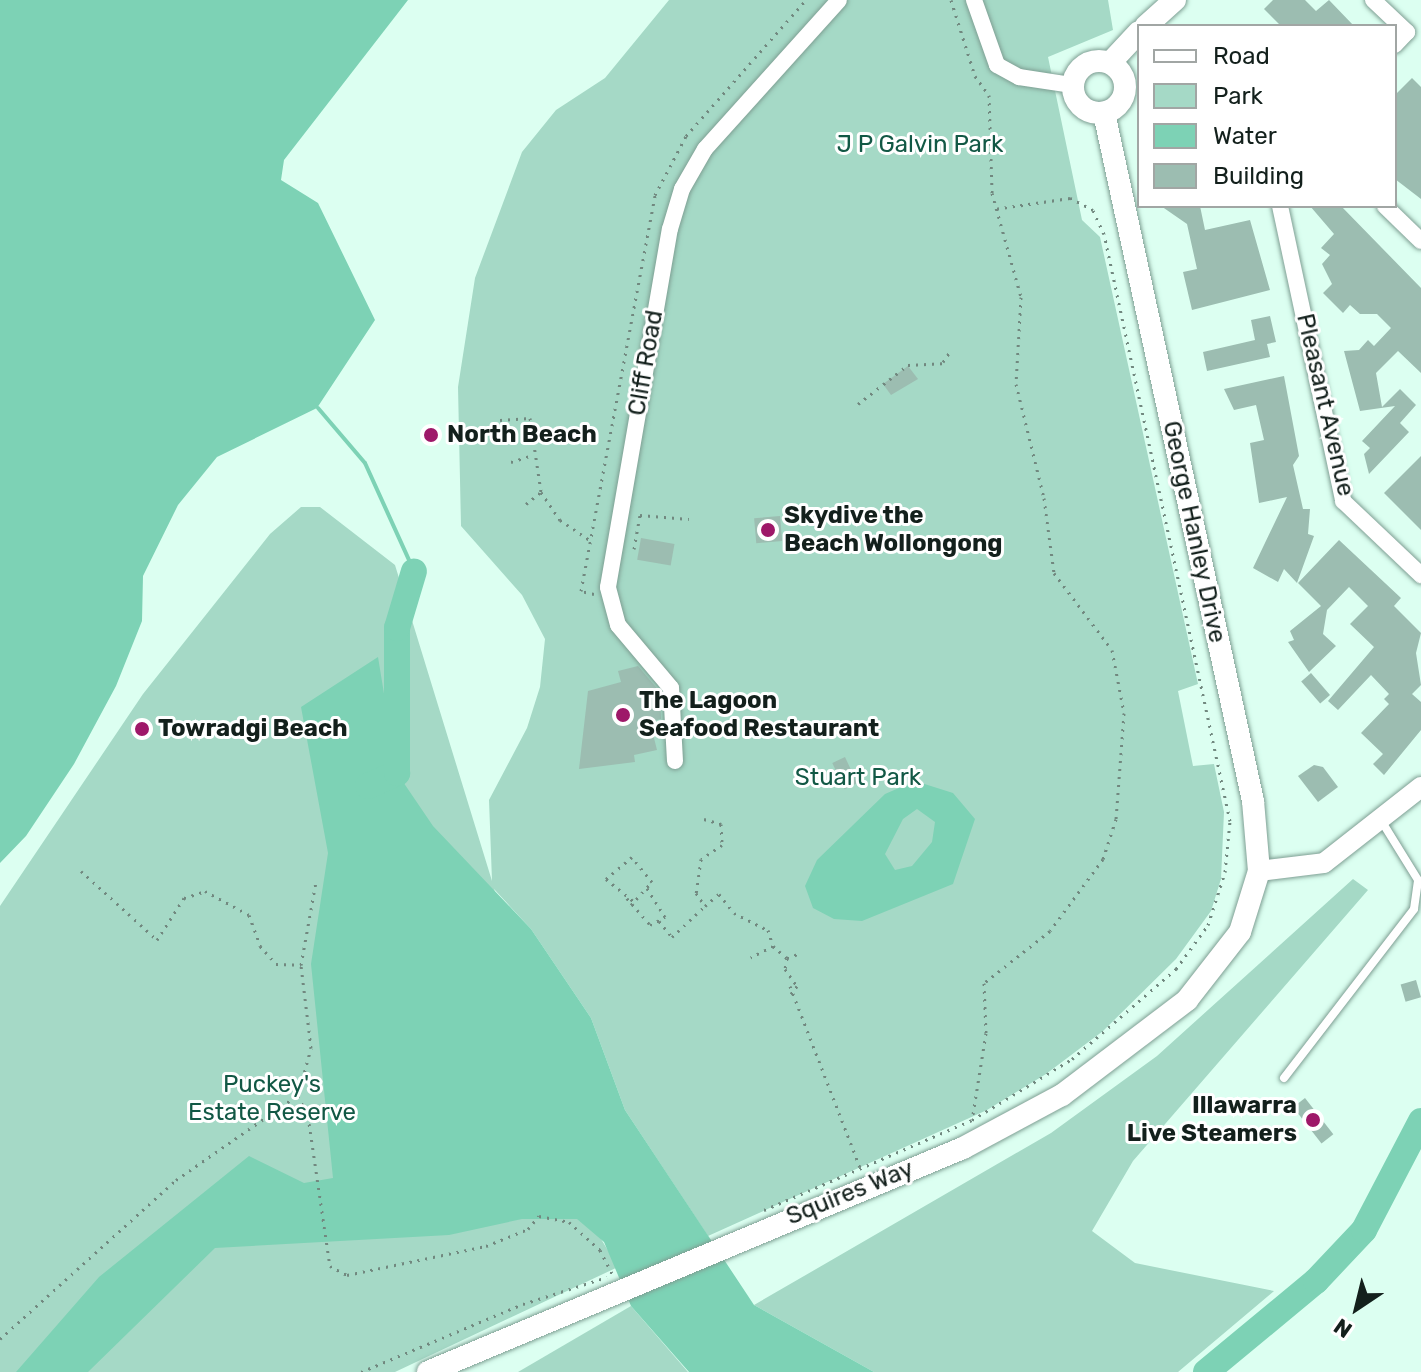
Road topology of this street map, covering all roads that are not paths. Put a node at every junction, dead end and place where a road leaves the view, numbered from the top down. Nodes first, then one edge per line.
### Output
1 (839, 0) edge
2 (974, 0) edge
3 (1175, 0) edge
4 (1373, 0) edge
5 (1148, 24) edge
6 (1391, 24) edge
7 (1137, 34) edge
8 (1110, 63) junction
9 (1072, 85) junction
10 (1104, 113) junction
11 (1280, 208) edge
12 (1387, 208) edge
13 (1421, 241) edge
14 (1421, 575) edge
15 (675, 761) dead end
16 (1421, 787) edge
17 (1382, 822) junction
18 (1259, 871) junction
19 (1231, 949) joint
20 (1284, 1078) dead end
21 (428, 1372) edge

1 - 15 street, Cliff Road
2 - 9 street
3 - 5 main road
4 - 6 street
7 - 8 main road
8 - 9 main road
8 - 10 main road
9 - 10 main road
10 - 18 main road, George Hanley Drive
11 - 14 street, Pleasant Avenue
12 - 13 street
16 - 17 street
17 - 18 street
17 - 20 lane
18 - 19 main road, George Hanley Drive
19 - 21 main road, Squires Way

